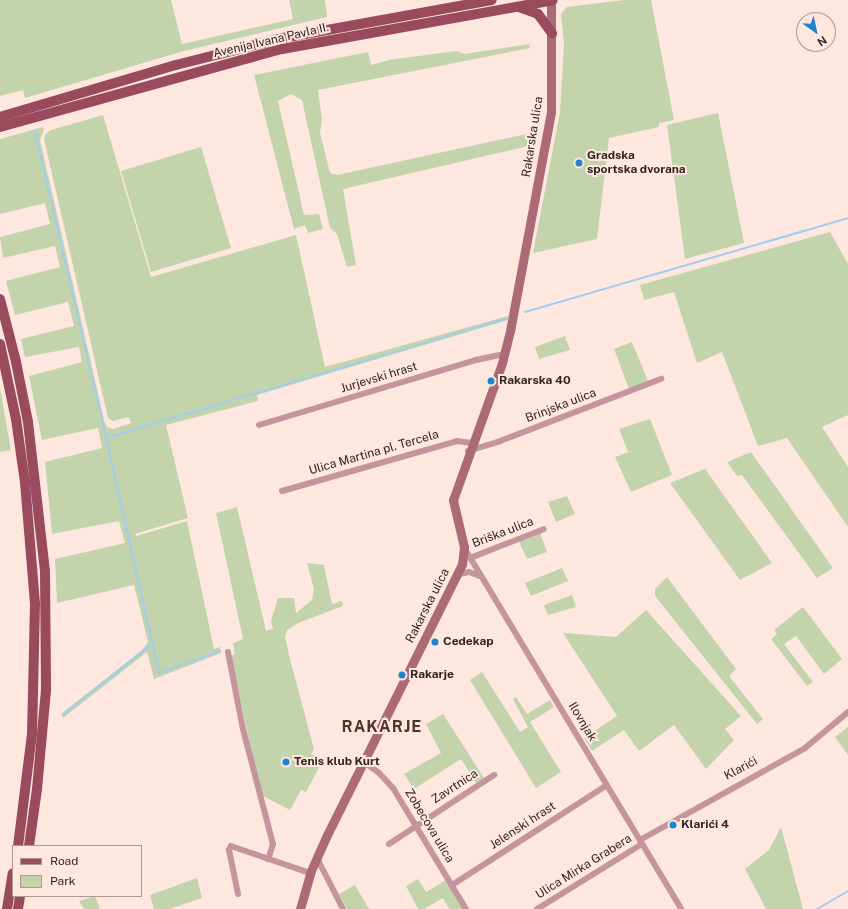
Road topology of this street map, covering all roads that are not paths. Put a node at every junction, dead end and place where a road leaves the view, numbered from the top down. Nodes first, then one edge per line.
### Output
1 (492, 0) edge
2 (551, 0) edge
3 (517, 6) junction
4 (552, 33) junction
5 (0, 117) edge
6 (0, 126) edge
7 (0, 299) edge
8 (0, 344) edge
9 (505, 354) junction
10 (661, 379) dead end
11 (259, 425) dead end
12 (470, 447) junction
13 (282, 491) dead end
14 (544, 529) dead end
15 (464, 547) junction
16 (470, 558) junction
17 (459, 574) junction
18 (480, 576) junction
19 (228, 652) dead end
20 (848, 712) edge
21 (364, 762) junction
22 (494, 775) dead end
23 (607, 785) junction
24 (415, 826) junction
25 (641, 842) junction
26 (389, 844) dead end
27 (18, 845) edge
28 (29, 845) edge
29 (317, 858) junction
30 (268, 859) junction
31 (310, 873) junction
32 (12, 879) edge
33 (452, 886) junction
34 (238, 894) dead end
35 (20, 897) edge
36 (7, 909) edge
37 (18, 909) edge
38 (300, 909) edge
39 (344, 909) edge
40 (466, 909) edge
41 (537, 909) edge
42 (681, 909) edge

1 - 5 main road, Avenija Ivana Pavla II.
2 - 3 main road, Avenija Ivana Pavla II.
2 - 4 main road, Rakarska ulica
3 - 4 main road
3 - 6 main road, Avenija Ivana Pavla II.
4 - 9 main road, Rakarska ulica
7 - 28 main road
8 - 27 main road
9 - 11 street, Jurjevski hrast
9 - 12 main road, Rakarska ulica
10 - 12 street, Brinjska ulica
12 - 13 street, Ulica Martina pl. Tercela
12 - 15 main road, Rakarska ulica
14 - 16 street, Briška ulica
15 - 16 street, Ilovnjak
15 - 17 main road, Rakarska ulica
16 - 18 street, Ilovnjak
17 - 18 street
17 - 21 main road, Rakarska ulica
18 - 23 street, Ilovnjak
19 - 30 street
20 - 25 street, Klarići
21 - 24 street, Zobecova ulica
21 - 29 main road, Rakarska ulica
22 - 24 street, Zavrtnica
23 - 25 street, Ilovnjak
23 - 33 street, Jelenski hrast
24 - 26 street, Zavrtnica
24 - 33 street, Zobecova ulica
25 - 41 street, Ulica Mirka Grabera
25 - 42 street, Ilovnjak
29 - 31 main road, Rakarska ulica
29 - 39 street
30 - 31 street
30 - 34 street
31 - 38 main road, Rakarska ulica
32 - 36 main road
33 - 40 street, Zobecova ulica
35 - 37 main road

